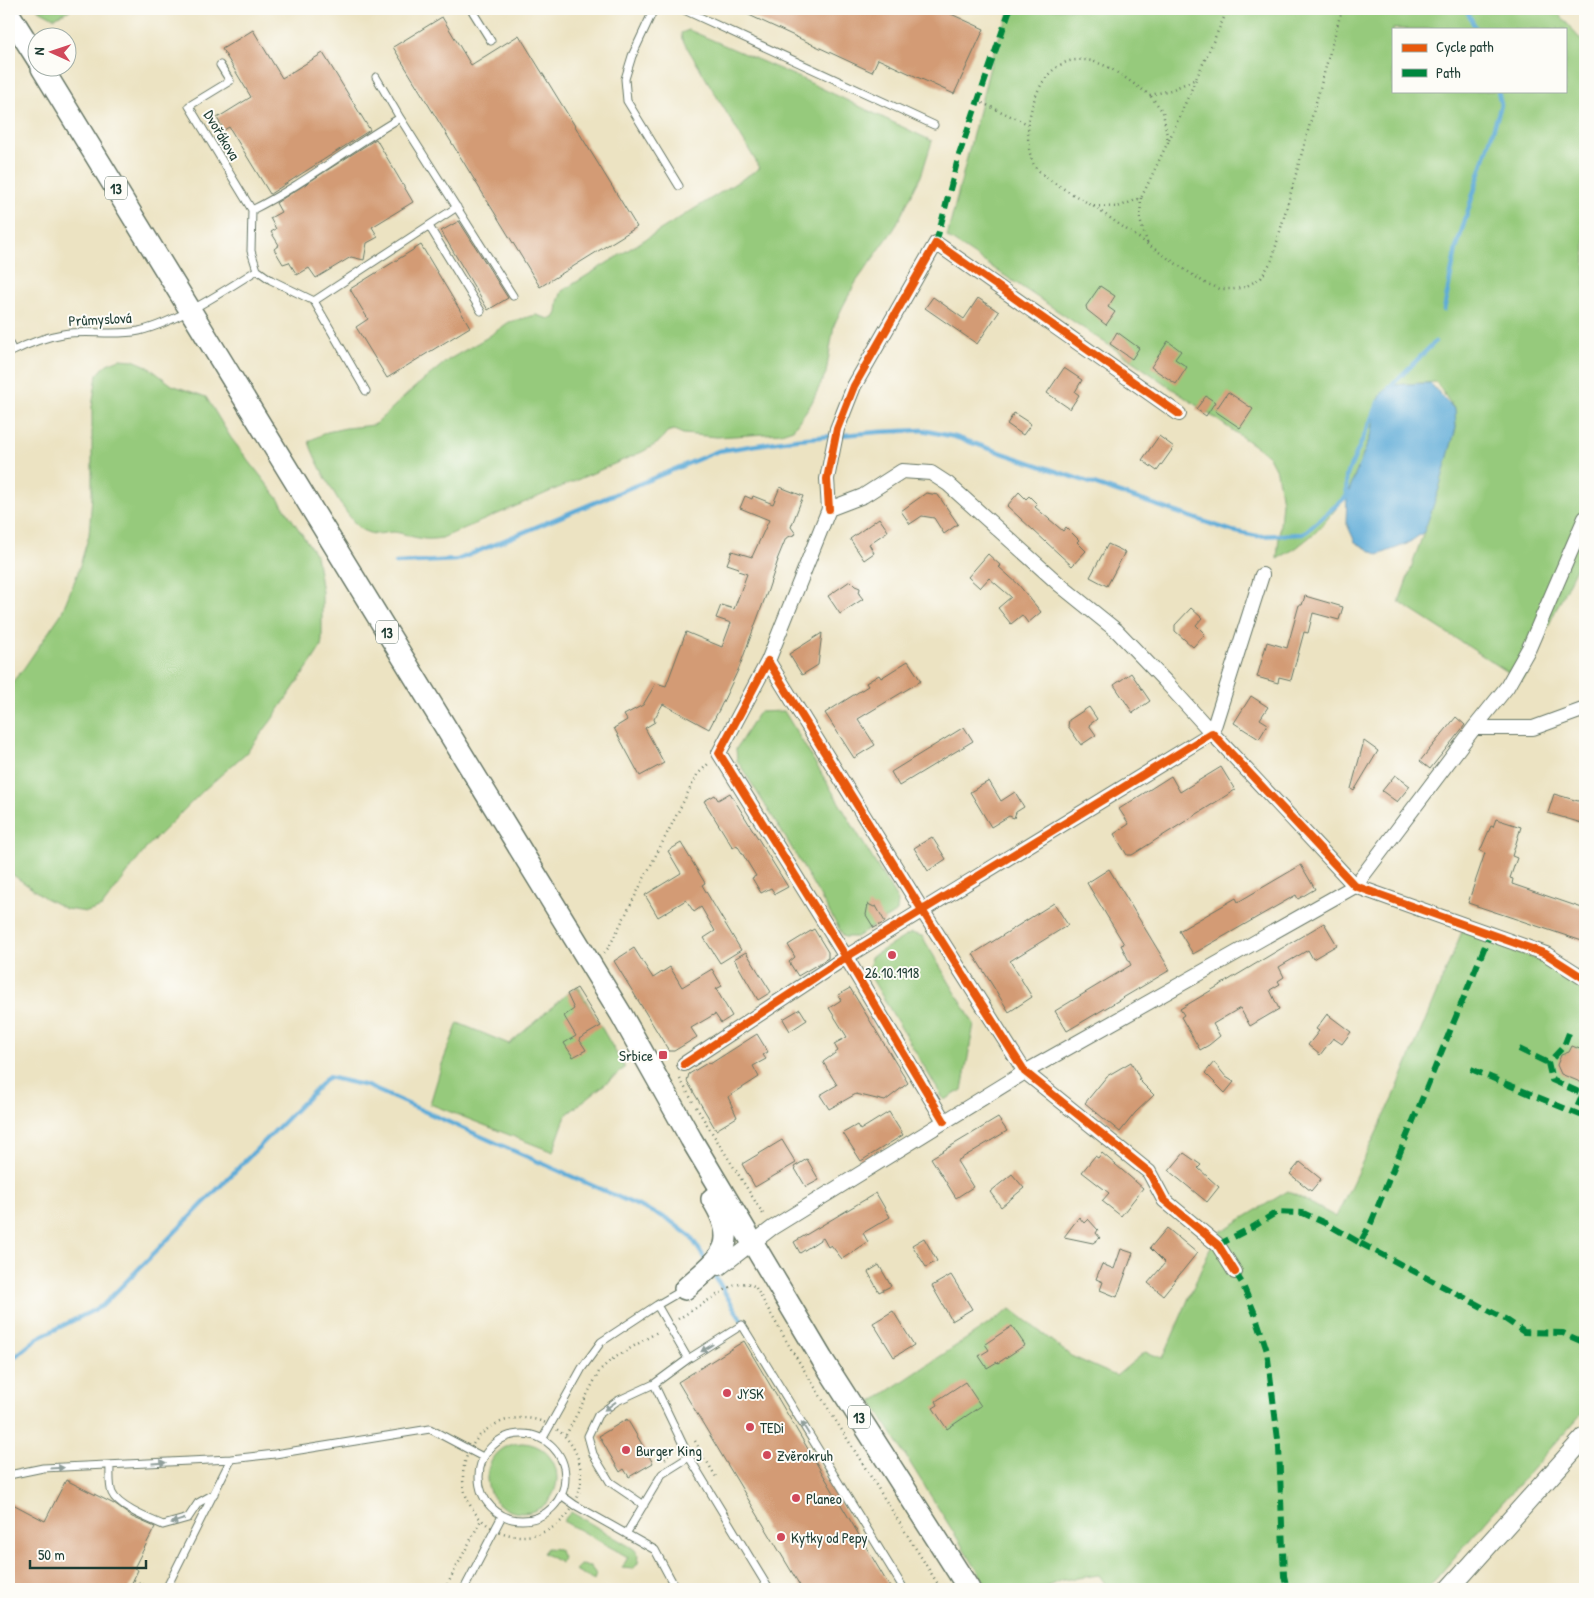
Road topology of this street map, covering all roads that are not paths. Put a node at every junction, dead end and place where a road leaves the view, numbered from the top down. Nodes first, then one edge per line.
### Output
1 (471, 9) edge
2 (654, 9) edge
3 (682, 9) edge
4 (9, 14) edge
5 (491, 42) dead end
6 (28, 44) edge
7 (220, 65) dead end
8 (376, 77) dead end
9 (48, 78) edge
10 (400, 118) junction
11 (934, 125) dead end
12 (679, 186) dead end
13 (457, 207) junction
14 (252, 210) junction
15 (429, 226) junction
16 (257, 270) junction
17 (513, 296) dead end
18 (314, 301) junction
19 (190, 309) junction
20 (481, 311) dead end
21 (9, 343) edge
22 (11, 352) edge
23 (366, 391) dead end
24 (1179, 414) dead end
25 (829, 509) junction
26 (1585, 518) edge
27 (1262, 575) dead end
28 (768, 660) junction
29 (1585, 709) edge
30 (1474, 728) junction
31 (1212, 733) junction
32 (1355, 886) junction
33 (922, 910) junction
34 (846, 957) junction
35 (1585, 979) edge
36 (684, 1064) dead end
37 (653, 1070) junction
38 (1025, 1072) junction
39 (944, 1121) junction
40 (753, 1243) junction
41 (720, 1268) joint
42 (1234, 1272) dead end
43 (685, 1289) junction
44 (657, 1305) junction
45 (688, 1359) junction
46 (654, 1384) junction
47 (1585, 1437) edge
48 (543, 1438) junction
49 (483, 1457) junction
50 (689, 1457) junction
51 (231, 1459) junction
52 (110, 1465) junction
53 (9, 1475) edge
54 (215, 1493) junction
55 (561, 1495) junction
56 (644, 1505) junction
57 (502, 1516) junction
58 (626, 1534) junction
59 (166, 1589) edge
60 (464, 1589) edge
61 (676, 1589) edge
62 (769, 1589) edge
63 (904, 1589) edge
64 (969, 1589) edge
65 (1449, 1589) edge

1 - 5 lane
2 - 12 lane
3 - 11 lane
4 - 6 main road
7 - 14 lane, Dvořákova
8 - 10 lane
9 - 19 main road, 13
10 - 13 lane
10 - 14 lane
13 - 15 lane
13 - 17 lane
14 - 16 lane
15 - 18 lane
15 - 20 lane
16 - 18 lane
16 - 19 lane
18 - 23 lane
19 - 22 lane, Průmyslová
19 - 37 main road, 13
21 - 22 lane
24 - 25 street
25 - 28 street
25 - 31 street
26 - 30 street
27 - 31 street
28 - 33 street
28 - 34 street
29 - 30 street
30 - 32 street
31 - 32 street
31 - 33 street
32 - 35 street
32 - 38 street
33 - 34 street
33 - 38 street
34 - 36 street
34 - 39 street
37 - 40 main road, 13
37 - 43 main road
38 - 39 street
38 - 42 street
39 - 40 street
40 - 41 street
40 - 64 main road, 13
41 - 43 lane
43 - 44 lane
44 - 45 lane
44 - 48 lane
45 - 46 lane
63 -> 45 lane
46 - 50 lane
46 -> 56 lane
47 - 65 street
48 - 49 lane
48 - 55 lane
49 - 51 lane
49 - 57 lane
50 - 56 lane
50 - 62 lane
52 -> 51 lane
51 - 54 lane
53 -> 52 lane
54 -> 52 lane
54 - 59 lane
55 - 57 lane
55 - 58 lane
56 - 58 lane
57 - 60 lane
58 - 61 lane

